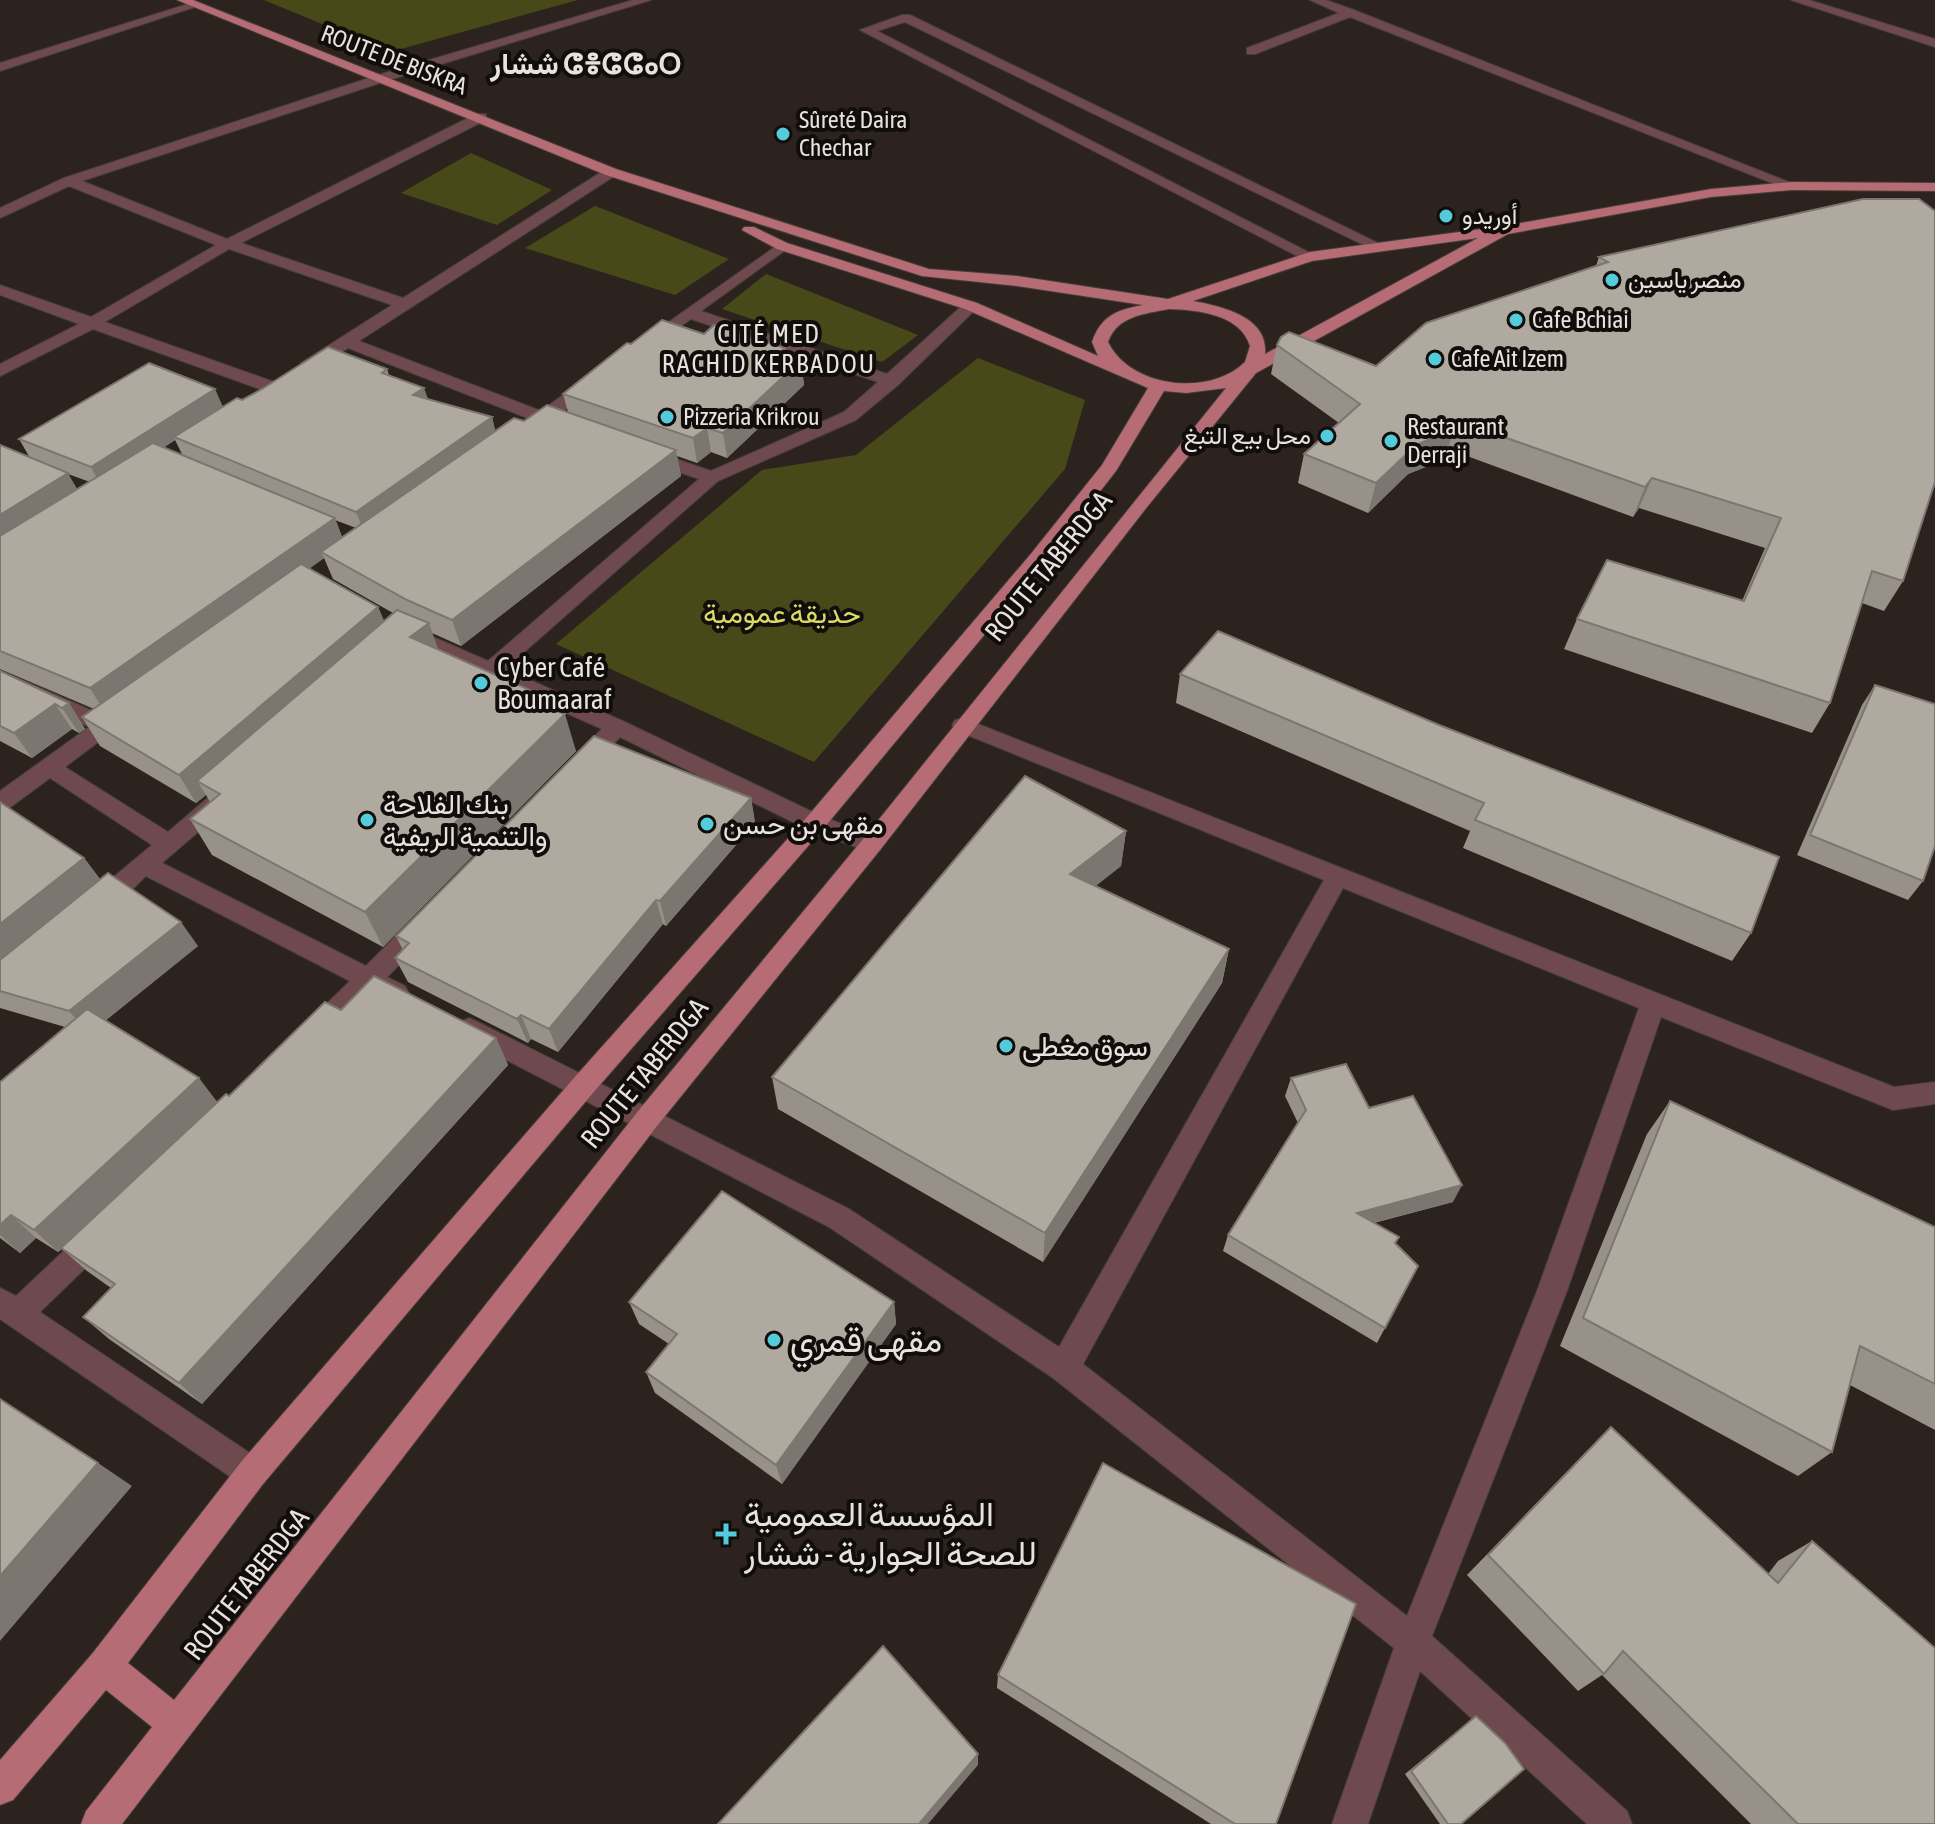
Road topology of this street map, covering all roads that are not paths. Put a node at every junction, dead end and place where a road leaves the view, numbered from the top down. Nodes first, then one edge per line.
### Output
1 (645, 0) edge
2 (1316, 0) edge
3 (1797, 0) edge
4 (189, 2) edge
5 (1350, 13) junction
6 (1935, 43) edge
7 (1251, 51) dead end
8 (0, 67) edge
9 (382, 78) junction
10 (481, 117) junction
11 (611, 172) junction
12 (69, 181) junction
13 (1792, 186) junction
14 (1935, 187) edge
15 (679, 196) junction
16 (0, 214) edge
17 (1504, 230) junction
18 (228, 244) junction
19 (782, 246) junction
20 (1379, 247) junction
21 (1310, 257) junction
22 (0, 290) edge
23 (404, 304) junction
24 (1169, 304) junction
25 (971, 306) junction
26 (690, 313) junction
27 (92, 323) junction
28 (346, 341) junction
29 (628, 357) edge
30 (1250, 369) junction
31 (0, 371) edge
32 (1121, 372) junction
33 (604, 374) edge
34 (286, 380) junction
35 (892, 381) junction
36 (1158, 386) junction
37 (250, 404) edge
38 (542, 418) junction
39 (571, 428) edge
40 (517, 436) edge
41 (627, 448) edge
42 (712, 477) junction
43 (401, 635) edge
44 (491, 670) junction
45 (0, 677) edge
46 (132, 707) edge
47 (963, 725) junction
48 (106, 726) junction
49 (617, 727) junction
50 (49, 767) junction
51 (563, 782) edge
52 (229, 792) edge
53 (0, 803) edge
54 (815, 823) junction
55 (169, 844) junction
56 (872, 844) junction
57 (145, 865) junction
58 (1338, 876) junction
59 (445, 903) edge
60 (85, 914) edge
61 (370, 980) junction
62 (412, 1001) edge
63 (1654, 1002) junction
64 (441, 1015) edge
65 (302, 1045) edge
66 (583, 1086) junction
67 (1935, 1093) edge
68 (648, 1118) junction
69 (109, 1227) edge
70 (9, 1308) edge
71 (1064, 1368) junction
72 (252, 1473) junction
73 (1413, 1642) junction
74 (104, 1666) junction
75 (177, 1725) junction
76 (0, 1787) edge
77 (99, 1824) edge
78 (1350, 1824) edge
79 (1614, 1824) edge

1 - 9 street
2 - 5 street
3 - 6 street
4 - 8 street
4 - 9 main road, ROUTE DE BISKRA
5 - 7 street
5 - 13 street
9 - 10 main road, ROUTE DE BISKRA
9 - 12 street
10 - 11 main road, ROUTE DE BISKRA
10 - 18 street
11 - 15 main road, ROUTE DE BISKRA
11 - 23 street
12 - 16 street
12 - 18 street
13 - 14 main road
13 - 17 main road
15 - 19 main road
15 - 24 main road
17 - 20 main road
17 - 30 main road
18 - 23 street
18 - 27 street
19 - 25 main road
19 - 26 street
20 - 21 main road
20 - 21 street
21 - 24 main road
22 - 27 street
23 - 28 street
24 - 30 main road
24 - 32 main road
25 - 32 main road
25 - 35 street
26 - 29 street
26 - 35 street
27 - 31 street
27 - 34 street
28 - 34 street
28 - 38 street
30 - 36 main road
30 - 47 main road, ROUTE TABERDGA
32 - 36 main road
33 - 38 street
34 - 37 street
35 - 42 street
36 - 54 main road, ROUTE TABERDGA
38 - 39 street
38 - 40 street
41 - 42 street
42 - 44 street
43 - 44 street
44 - 49 street
45 - 48 street
46 - 48 street
47 - 56 main road, ROUTE TABERDGA
47 - 58 street
48 - 50 street
49 - 51 street
49 - 54 street
50 - 53 street
50 - 55 street
52 - 55 street
54 - 56 street
54 - 66 main road, ROUTE TABERDGA
55 - 57 street
56 - 68 main road, ROUTE TABERDGA
57 - 60 street
57 - 61 street
58 - 63 street
58 - 71 street
59 - 61 street
61 - 62 street
61 - 65 street
63 - 67 street
63 - 73 street
64 - 66 street
66 - 68 street
66 - 72 main road, ROUTE TABERDGA
68 - 71 street
68 - 75 main road, ROUTE TABERDGA
69 - 70 street
70 - 72 street
71 - 73 street
72 - 74 main road, ROUTE TABERDGA
73 - 78 street
73 - 79 street
74 - 75 main road
74 - 76 main road, ROUTE TABERDGA
75 - 77 main road, ROUTE TABERDGA

